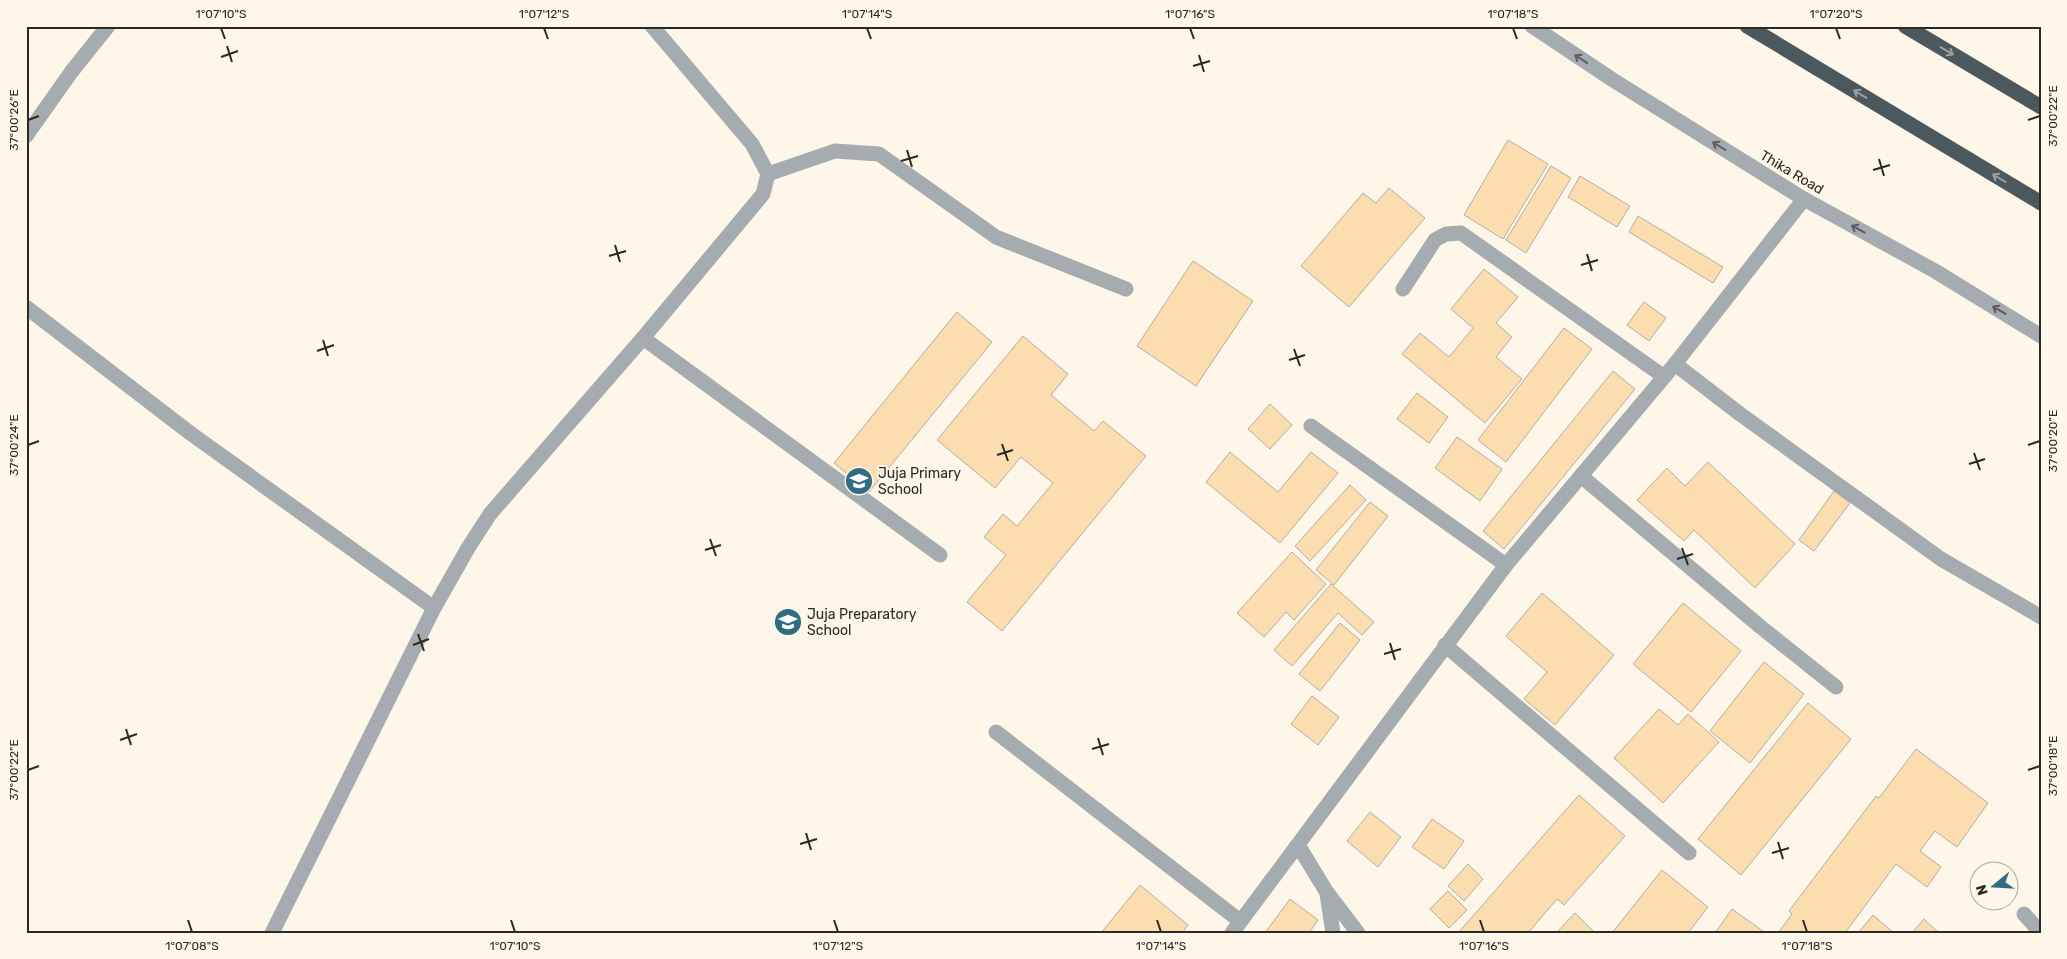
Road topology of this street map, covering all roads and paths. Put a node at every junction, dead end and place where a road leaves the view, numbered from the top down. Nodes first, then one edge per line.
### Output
1 (108, 26) edge
2 (652, 26) edge
3 (1532, 26) edge
4 (1747, 26) edge
5 (1905, 26) edge
6 (2041, 107) edge
7 (26, 136) edge
8 (768, 174) junction
9 (1804, 199) junction
10 (2041, 203) edge
11 (1126, 289) dead end
12 (1403, 289) dead end
13 (26, 307) edge
14 (2041, 336) edge
15 (643, 338) junction
16 (1675, 364) junction
17 (1663, 376) junction
18 (1311, 426) dead end
19 (1581, 476) junction
20 (940, 556) dead end
21 (1506, 565) junction
22 (434, 608) junction
23 (2041, 617) edge
24 (1445, 645) junction
25 (1836, 687) dead end
26 (996, 732) dead end
27 (1298, 845) junction
28 (1689, 853) dead end
29 (1326, 890) junction
30 (2024, 914) dead end
31 (1236, 927) edge
32 (2041, 932) edge
33 (272, 933) edge
34 (1333, 933) edge
35 (1358, 933) edge

1 - 7 street
2 - 8 street
9 -> 3 street, Thika Road
10 -> 4 highway
5 -> 6 highway
8 - 11 street
8 - 15 street
14 -> 9 street, Thika Road
9 - 16 street
12 - 17 street
13 - 22 street
15 - 20 street
15 - 22 street
16 - 17 street
16 - 23 street
17 - 19 street
18 - 21 street
19 - 21 street
19 - 25 street
21 - 24 street
22 - 33 street
24 - 27 street
24 - 28 street
26 - 31 street
27 - 29 street
27 - 31 street
29 - 34 street
29 - 35 street
30 - 32 street

